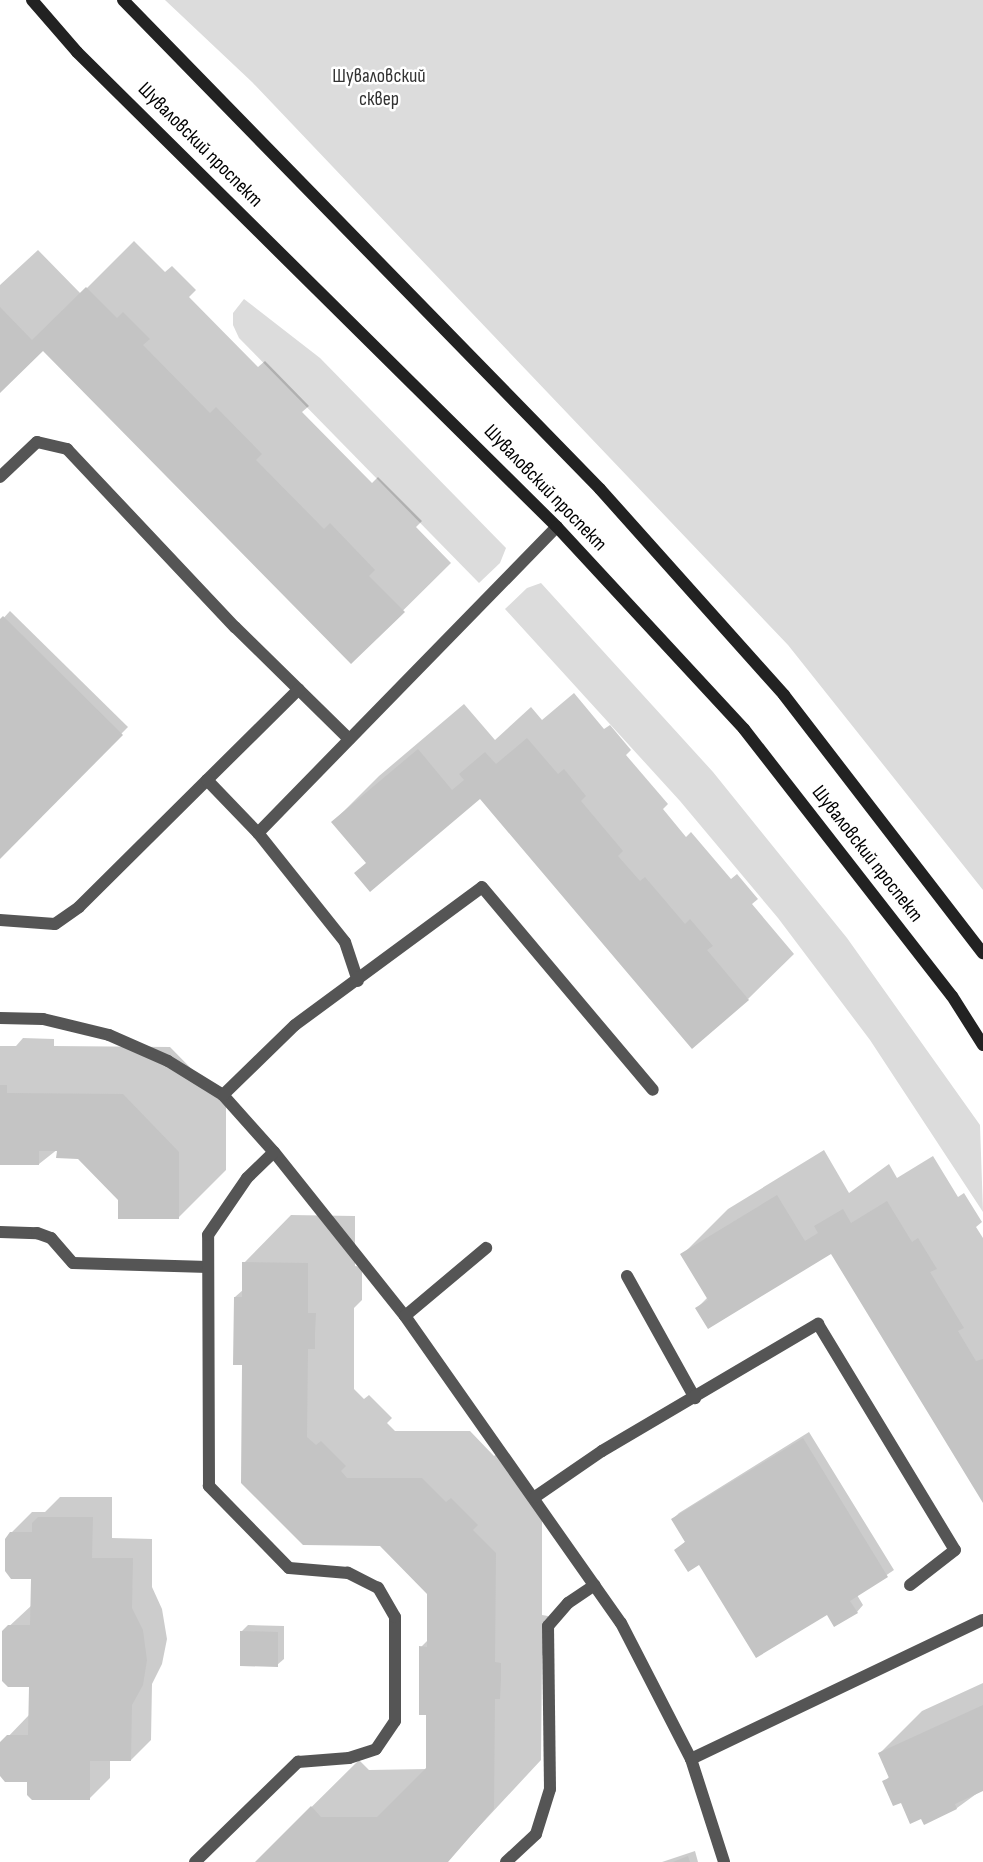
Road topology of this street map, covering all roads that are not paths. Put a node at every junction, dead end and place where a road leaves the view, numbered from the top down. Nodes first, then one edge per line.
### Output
1 (32, 0) edge
2 (123, 0) edge
3 (0, 477) edge
4 (557, 526) junction
5 (299, 689) junction
6 (349, 739) junction
7 (207, 780) junction
8 (258, 833) junction
9 (0, 920) edge
10 (983, 953) edge
11 (358, 981) junction
12 (0, 1018) edge
13 (983, 1045) edge
14 (653, 1090) dead end
15 (223, 1095) junction
16 (274, 1152) junction
17 (0, 1232) edge
18 (486, 1248) dead end
19 (208, 1267) junction
20 (627, 1276) dead end
21 (405, 1316) junction
22 (695, 1398) junction
23 (535, 1497) junction
24 (595, 1585) junction
25 (910, 1585) dead end
26 (983, 1620) edge
27 (691, 1759) junction
28 (195, 1862) edge
29 (506, 1862) edge
30 (724, 1862) edge

1 - 4 street, Шуваловский проспект
2 - 10 street, Шуваловский проспект
3 - 5 lane
4 - 6 lane
4 - 13 street, Шуваловский проспект
5 - 6 lane
5 - 7 lane
6 - 8 lane
7 - 8 lane
7 - 9 lane
8 - 11 lane
11 - 14 lane
11 - 15 lane
12 - 15 lane
15 - 16 lane
16 - 19 lane
16 - 21 lane
17 - 19 lane
18 - 21 lane
19 - 28 lane
20 - 22 lane
21 - 23 lane
22 - 23 lane
22 - 25 lane
23 - 24 lane
24 - 27 lane
24 - 29 lane
26 - 27 lane
27 - 30 lane

